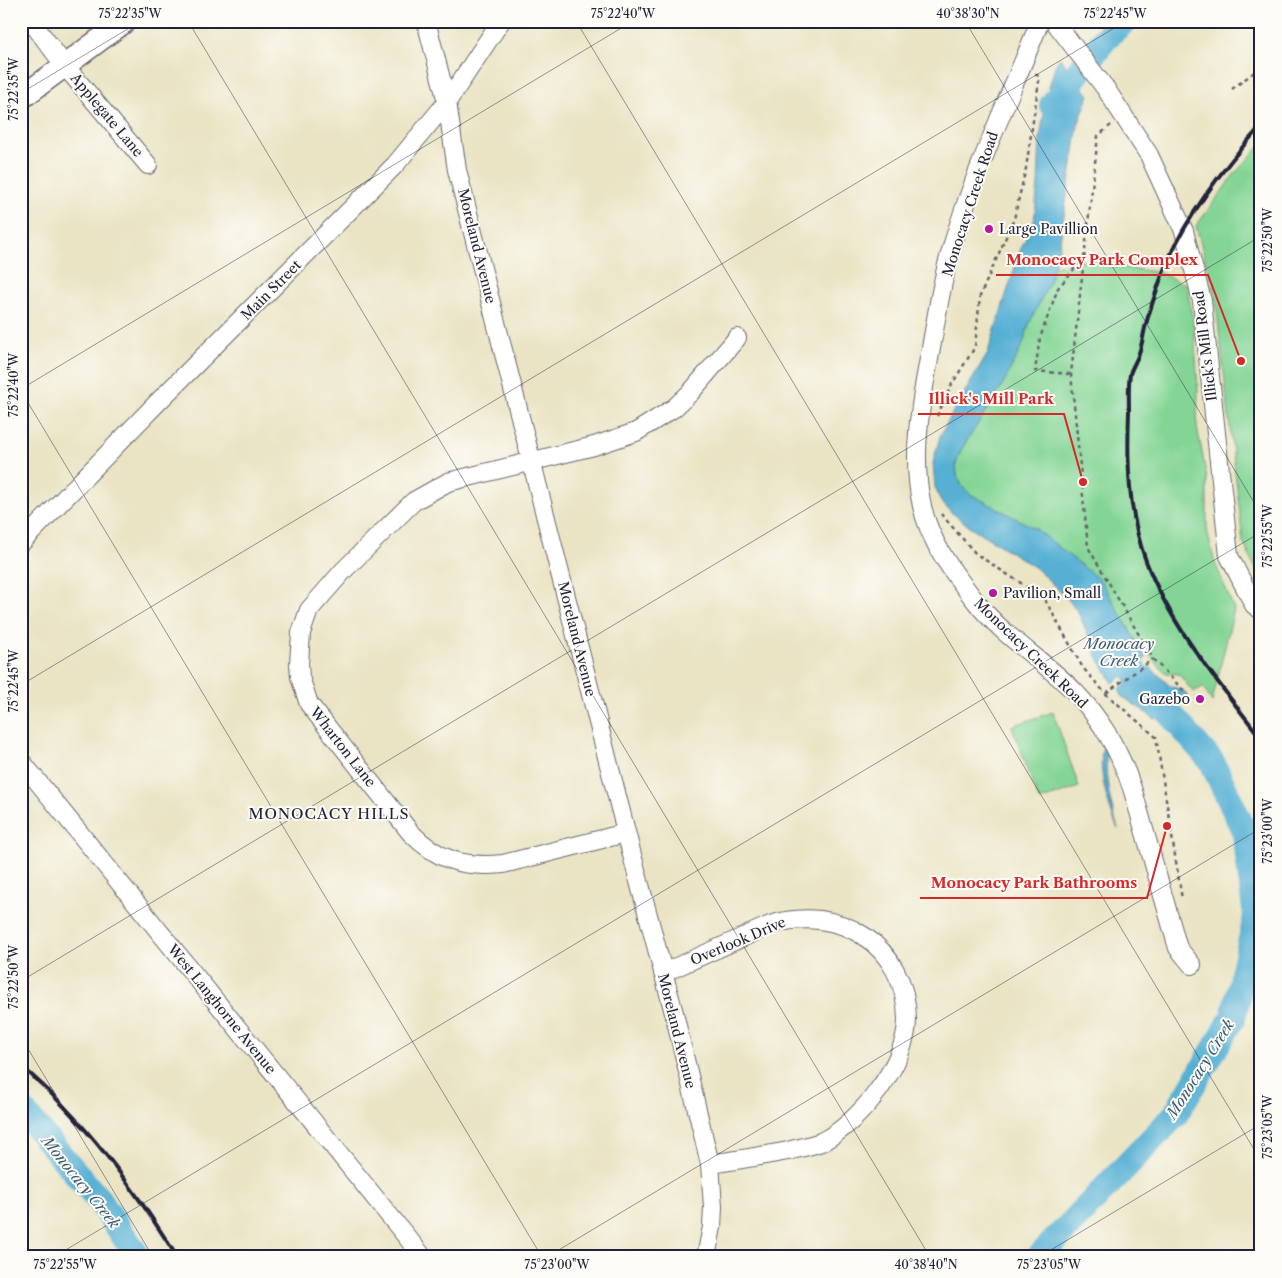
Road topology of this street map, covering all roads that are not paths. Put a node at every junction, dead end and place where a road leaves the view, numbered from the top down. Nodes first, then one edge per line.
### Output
1 (30, 21) edge
2 (125, 21) edge
3 (426, 21) edge
4 (501, 21) edge
5 (1040, 21) edge
6 (1054, 21) edge
7 (65, 66) junction
8 (21, 98) edge
9 (446, 102) junction
10 (148, 165) dead end
11 (737, 338) dead end
12 (531, 463) junction
13 (21, 543) edge
14 (1261, 610) edge
15 (21, 761) edge
16 (626, 832) junction
17 (1192, 965) dead end
18 (663, 973) junction
19 (710, 1164) junction
20 (423, 1257) edge
21 (706, 1257) edge

1 - 7 street, Applegate Lane
2 - 7 main road
3 - 9 street, Moreland Avenue
4 - 9 street, Main Street
5 - 17 street, Monocacy Creek Road
6 - 14 street, Illick's Mill Road
7 - 8 main road
7 - 10 street, Applegate Lane
9 - 12 street, Moreland Avenue
9 - 13 street, Main Street
11 - 12 street, Wharton Lane
12 - 16 street, Moreland Avenue
12 - 16 street, Wharton Lane
15 - 20 street, West Langhorne Avenue
16 - 18 street, Moreland Avenue
18 - 19 street, Moreland Avenue
18 - 19 street, Overlook Drive
19 - 21 street, Moreland Avenue

